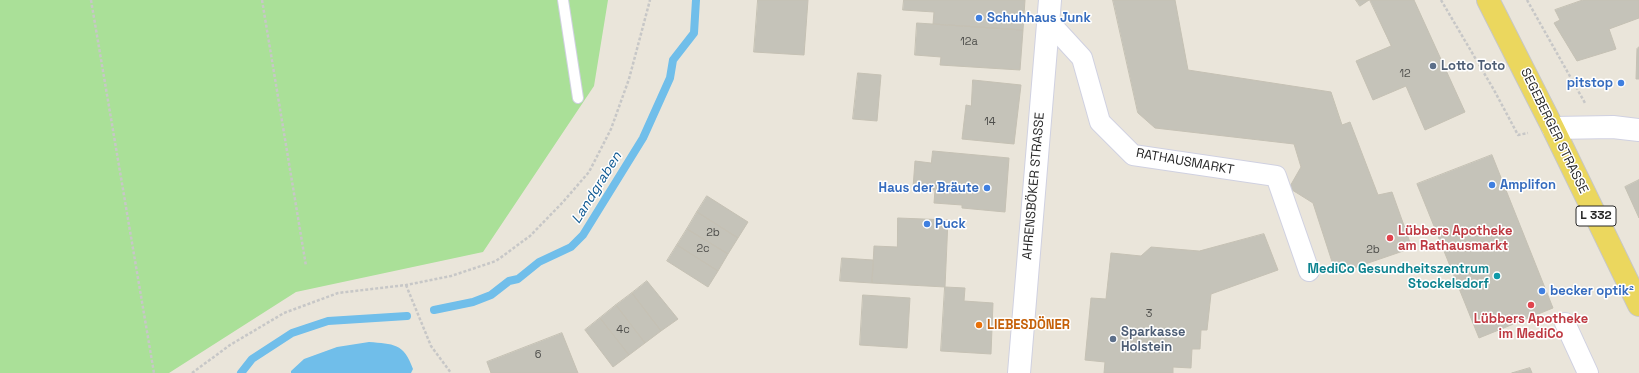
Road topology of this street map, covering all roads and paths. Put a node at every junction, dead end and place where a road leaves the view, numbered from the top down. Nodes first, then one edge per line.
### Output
1 (91, 0) edge
2 (262, 0) edge
3 (563, 0) edge
4 (650, 0) edge
5 (1441, 0) edge
6 (1488, 0) edge
7 (1528, 0) edge
8 (1049, 10) edge
9 (578, 98) dead end
10 (1597, 126) junction
11 (1553, 128) junction
12 (1639, 130) edge
13 (306, 266) dead end
14 (1309, 271) dead end
15 (406, 285) junction
16 (1639, 305) edge
17 (1565, 323) dead end
18 (154, 373) edge
19 (192, 373) edge
20 (450, 373) edge
21 (1019, 373) edge
22 (1588, 373) edge

1 - 18 path
2 - 13 path
3 - 9 lane
4 - 15 path
5 - 11 path
6 - 11 main road, SEGEBERGER STRASSE / L 332
7 - 10 path
8 - 14 street, RATHAUSMARKT
8 - 21 main road, AHRENSBÖKER STRASSE
10 - 11 main road
10 - 12 main road
11 - 16 main road, SEGEBERGER STRASSE / L 332
15 - 19 path
15 - 20 path
17 - 22 street

